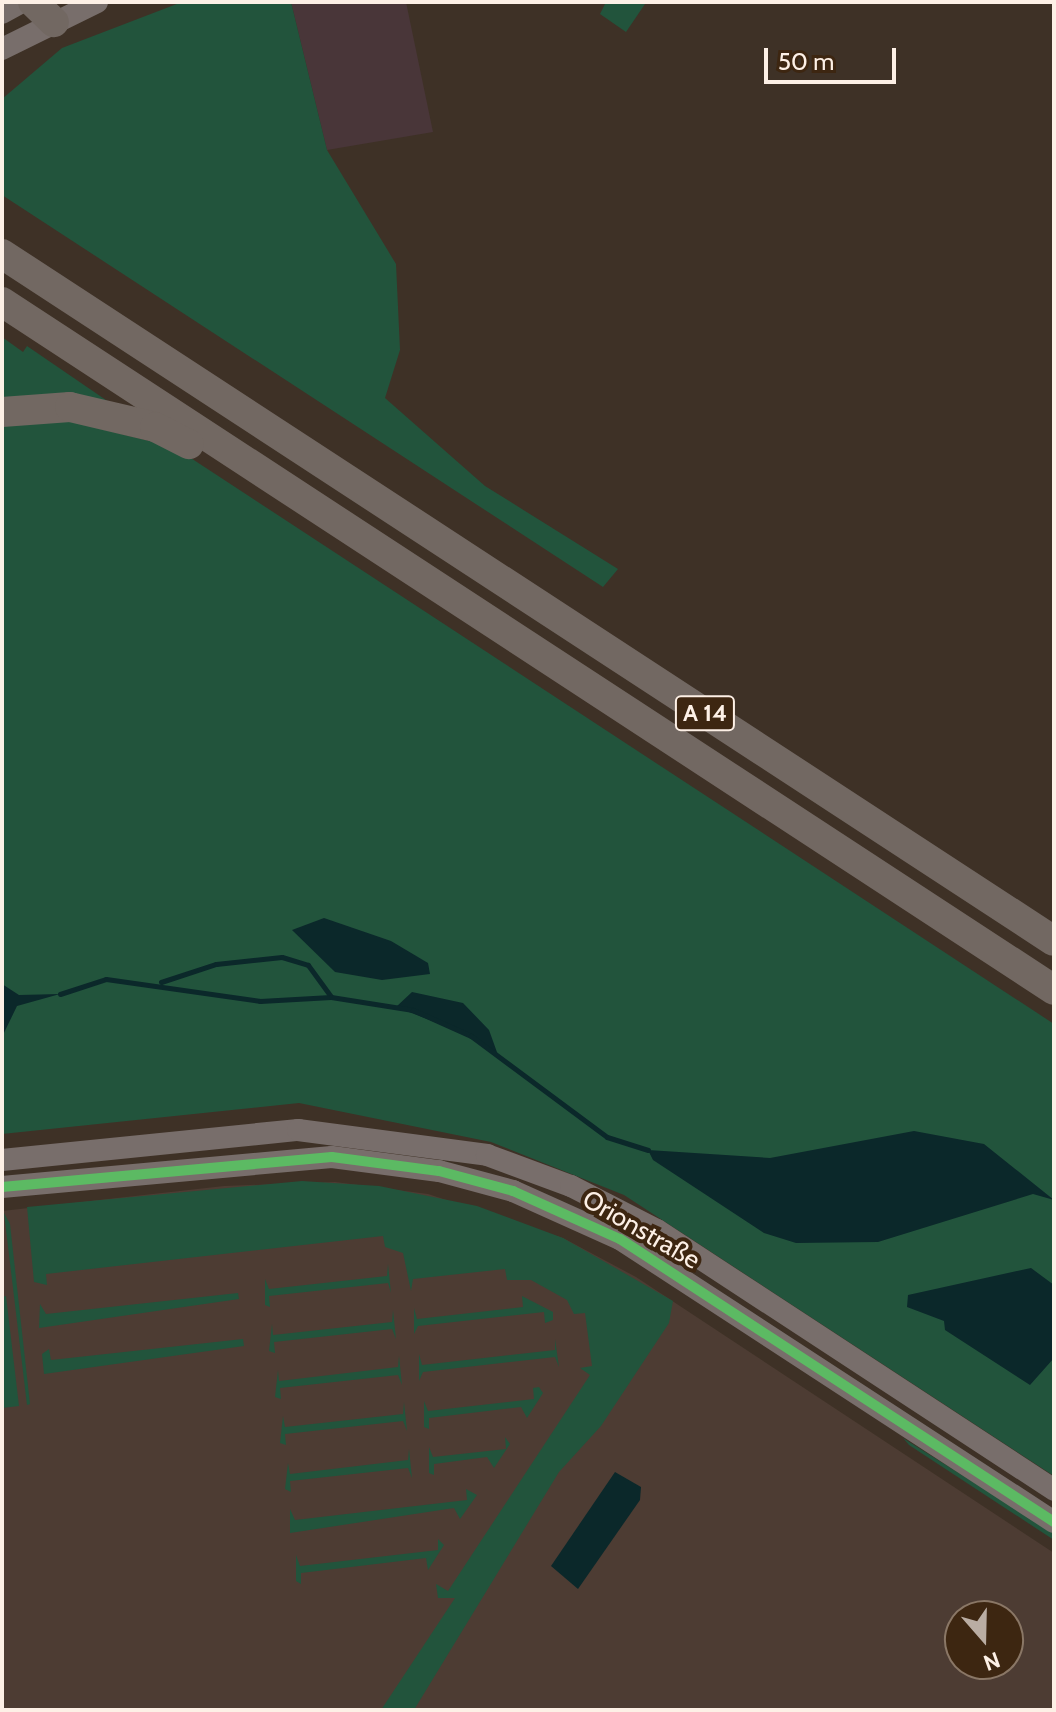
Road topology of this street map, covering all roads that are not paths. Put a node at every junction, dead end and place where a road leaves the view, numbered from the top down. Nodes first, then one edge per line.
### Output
1 (22, 2) edge
2 (97, 2) edge
3 (47, 9) edge
4 (2, 13) edge
5 (2, 49) edge
6 (2, 254) edge
7 (2, 302) edge
8 (2, 412) edge
9 (314, 507) junction
10 (1054, 941) edge
11 (1054, 990) edge
12 (2, 1160) edge
13 (2, 1187) edge
14 (1054, 1490) edge
15 (1054, 1522) edge

1 - 4 street
2 - 3 street
3 - 5 street
6 - 10 highway, A 14
7 - 9 highway, A 14
8 - 9 highway
9 - 11 highway, A 14
12 - 14 street, Orionstraße
13 - 15 street, Orionstraße

